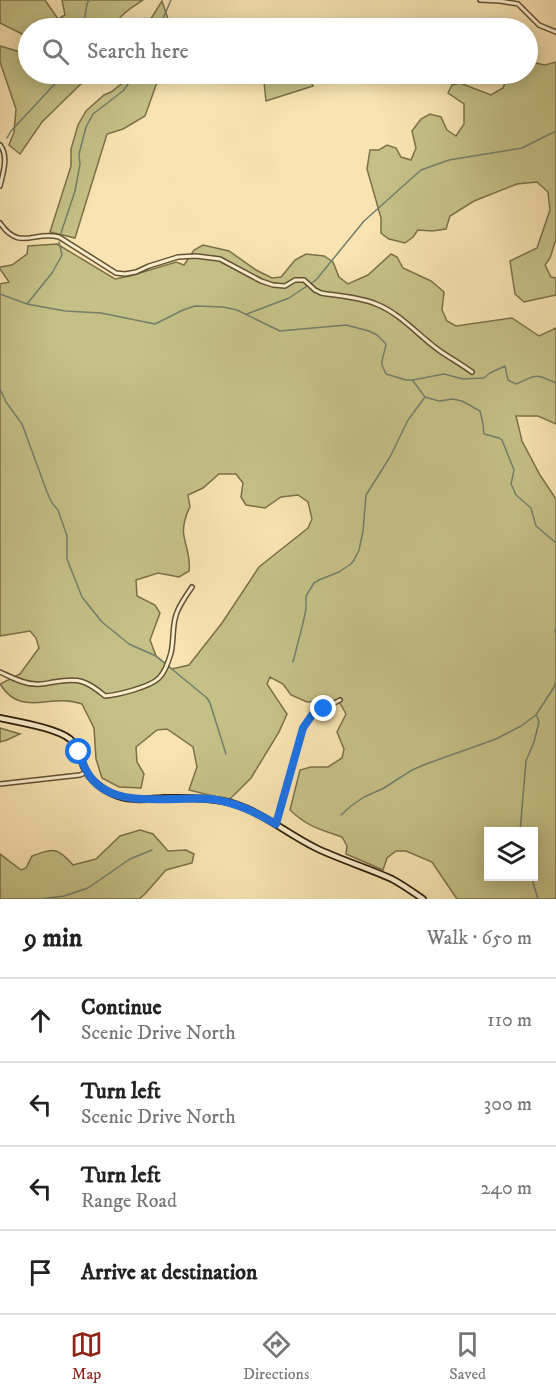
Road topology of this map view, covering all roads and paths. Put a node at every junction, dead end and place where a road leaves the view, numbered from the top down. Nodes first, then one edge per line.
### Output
1 (480, 0) edge
2 (532, 18) edge
3 (538, 24) edge
4 (556, 32) edge
5 (0, 145) edge
6 (0, 186) edge
7 (0, 223) edge
8 (472, 372) dead end
9 (192, 587) dead end
10 (0, 672) edge
11 (340, 700) dead end
12 (0, 718) edge
13 (87, 772) junction
14 (0, 784) edge
15 (276, 824) junction
16 (423, 899) edge

1 - 2 street
3 - 4 street
5 - 6 street
7 - 8 street
9 - 10 street
11 - 15 street
12 - 13 main road
13 - 14 street
13 - 15 main road
15 - 16 main road

